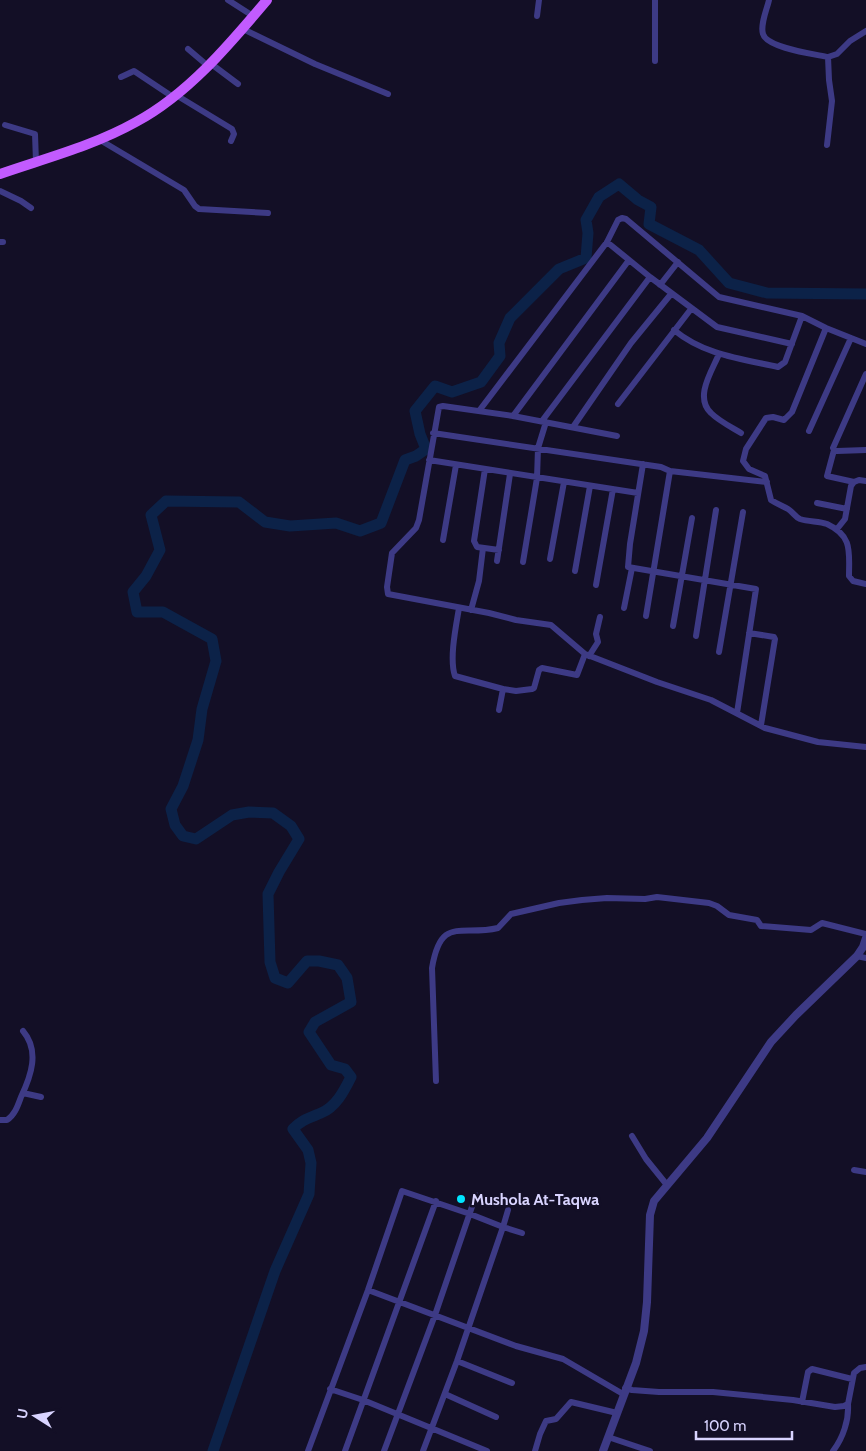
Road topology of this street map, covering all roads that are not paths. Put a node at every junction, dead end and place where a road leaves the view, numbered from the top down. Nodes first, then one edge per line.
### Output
1 (228, 0) edge
2 (267, 0) edge
3 (539, 0) edge
4 (655, 0) edge
5 (770, 0) edge
6 (253, 16) junction
7 (537, 16) dead end
8 (243, 29) junction
9 (866, 31) edge
10 (188, 49) dead end
11 (828, 56) junction
12 (655, 61) dead end
13 (209, 64) junction
14 (121, 77) dead end
15 (238, 84) dead end
16 (388, 94) dead end
17 (174, 96) junction
18 (5, 125) dead end
19 (100, 140) junction
20 (231, 141) dead end
21 (827, 145) dead end
22 (36, 162) junction
23 (0, 174) edge
24 (0, 191) edge
25 (31, 208) dead end
26 (268, 213) dead end
27 (607, 242) junction
28 (629, 260) junction
29 (678, 262) junction
30 (650, 277) junction
31 (660, 285) junction
32 (671, 294) junction
33 (691, 309) junction
34 (802, 316) junction
35 (826, 328) junction
36 (674, 330) junction
37 (851, 338) junction
38 (792, 344) junction
39 (866, 344) edge
40 (719, 354) junction
41 (866, 374) edge
42 (618, 404) dead end
43 (479, 411) junction
44 (513, 416) junction
45 (544, 422) junction
46 (573, 426) junction
47 (809, 432) dead end
48 (433, 433) junction
49 (741, 433) dead end
50 (617, 436) dead end
51 (538, 448) junction
52 (865, 448) edge
53 (834, 450) junction
54 (429, 460) junction
55 (643, 464) junction
56 (456, 465) junction
57 (485, 469) junction
58 (670, 471) junction
59 (510, 474) junction
60 (537, 478) junction
61 (866, 481) edge
62 (564, 482) junction
63 (767, 482) junction
64 (854, 482) junction
65 (590, 486) junction
66 (613, 490) junction
67 (638, 493) junction
68 (817, 504) dead end
69 (847, 509) junction
70 (716, 510) dead end
71 (744, 512) dead end
72 (692, 518) dead end
73 (837, 530) junction
74 (443, 540) dead end
75 (483, 548) junction
76 (499, 550) junction
77 (550, 559) dead end
78 (497, 561) dead end
79 (523, 562) dead end
80 (632, 568) junction
81 (575, 571) dead end
82 (653, 571) junction
83 (682, 576) junction
84 (706, 579) junction
85 (732, 584) junction
86 (866, 584) edge
87 (596, 585) dead end
88 (459, 608) junction
89 (624, 608) dead end
90 (471, 610) junction
91 (646, 616) dead end
92 (600, 617) dead end
93 (673, 626) dead end
94 (749, 633) junction
95 (696, 636) dead end
96 (719, 652) dead end
97 (587, 655) junction
98 (503, 689) junction
99 (498, 710) dead end
100 (736, 713) junction
101 (761, 725) junction
102 (866, 747) edge
103 (866, 936) edge
104 (857, 956) junction
105 (866, 958) edge
106 (22, 1031) dead end
107 (436, 1081) dead end
108 (23, 1093) junction
109 (41, 1098) dead end
110 (0, 1120) edge
111 (632, 1136) dead end
112 (854, 1170) dead end
113 (866, 1172) edge
114 (667, 1185) junction
115 (476, 1195) dead end
116 (436, 1201) junction
117 (508, 1210) dead end
118 (470, 1214) junction
119 (503, 1227) junction
120 (522, 1233) dead end
121 (368, 1290) junction
122 (400, 1302) junction
123 (435, 1315) junction
124 (469, 1327) junction
125 (457, 1361) junction
126 (866, 1367) edge
127 (852, 1379) junction
128 (512, 1383) dead end
129 (330, 1389) junction
130 (624, 1391) junction
131 (445, 1394) junction
132 (364, 1400) junction
133 (802, 1402) junction
134 (848, 1404) junction
135 (617, 1413) junction
136 (398, 1414) junction
137 (496, 1417) dead end
138 (432, 1427) junction
139 (608, 1437) junction
140 (308, 1451) edge
141 (345, 1451) edge
142 (384, 1451) edge
143 (423, 1451) edge
144 (487, 1451) edge
145 (535, 1451) edge
146 (603, 1451) edge
147 (650, 1451) edge
148 (833, 1451) edge

1 - 6 street
2 - 6 main road
3 - 7 street
4 - 12 street
5 - 11 street
6 - 8 main road
8 - 13 main road
8 - 16 street
9 - 11 street
10 - 13 street
11 - 21 street
13 - 15 street
13 - 17 main road
14 - 17 street
17 - 19 main road
17 - 20 street
18 - 22 street
19 - 22 main road
19 - 26 street
22 - 23 main road
24 - 25 street
27 - 28 street
27 - 29 street
27 - 43 street
28 - 30 street
28 - 44 street
29 - 31 street
29 - 34 street
30 - 31 street
30 - 45 street
31 - 32 street
32 - 33 street
32 - 46 street
33 - 36 street
33 - 38 street
34 - 35 street
34 - 38 street
35 - 37 street
35 - 63 street
36 - 40 street
36 - 42 street
37 - 39 street
37 - 47 street
38 - 40 street
40 - 49 street
41 - 53 street
43 - 44 street
43 - 48 street
44 - 45 street
45 - 46 street
45 - 51 street
46 - 50 street
48 - 51 street
48 - 54 street
51 - 55 street
51 - 60 street
52 - 53 street
53 - 64 street
54 - 56 street
54 - 88 street
55 - 58 street
55 - 67 street
56 - 57 street
56 - 74 street
57 - 59 street
57 - 75 street
58 - 63 street
58 - 82 street
59 - 60 street
59 - 76 street
60 - 62 street
60 - 79 street
61 - 64 street
62 - 65 street
62 - 77 street
63 - 73 street
64 - 69 street
65 - 66 street
65 - 81 street
66 - 67 street
66 - 87 street
67 - 80 street
68 - 69 street
69 - 73 street
70 - 84 street
71 - 85 street
72 - 83 street
73 - 86 street
75 - 76 street
75 - 90 street
76 - 78 street
80 - 82 street
80 - 89 street
82 - 83 street
82 - 91 street
83 - 84 street
83 - 93 street
84 - 85 street
84 - 95 street
85 - 94 street
85 - 96 street
88 - 90 street
88 - 98 street
90 - 97 street
92 - 97 street
94 - 100 street
94 - 101 street
97 - 98 street
97 - 100 street
98 - 99 street
100 - 101 street
101 - 102 street
103 - 104 street
103 - 107 street
104 - 105 street
104 - 114 street
106 - 108 street
108 - 109 street
108 - 110 street
111 - 114 street
112 - 113 street
114 - 130 street
115 - 118 street
116 - 118 street
116 - 121 street
116 - 122 street
117 - 119 street
118 - 119 street
118 - 123 street
119 - 120 street
119 - 124 street
121 - 122 street
121 - 129 street
122 - 123 street
122 - 132 street
123 - 124 street
123 - 136 street
124 - 125 street
124 - 130 street
125 - 128 street
125 - 131 street
126 - 127 street
127 - 133 street
127 - 134 street
129 - 132 street
129 - 140 street
130 - 133 street
130 - 135 street
131 - 137 street
131 - 138 street
132 - 136 street
132 - 141 street
133 - 134 street
134 - 148 street
135 - 139 street
135 - 145 street
136 - 138 street
136 - 142 street
138 - 143 street
138 - 144 street
139 - 146 street
139 - 147 street

